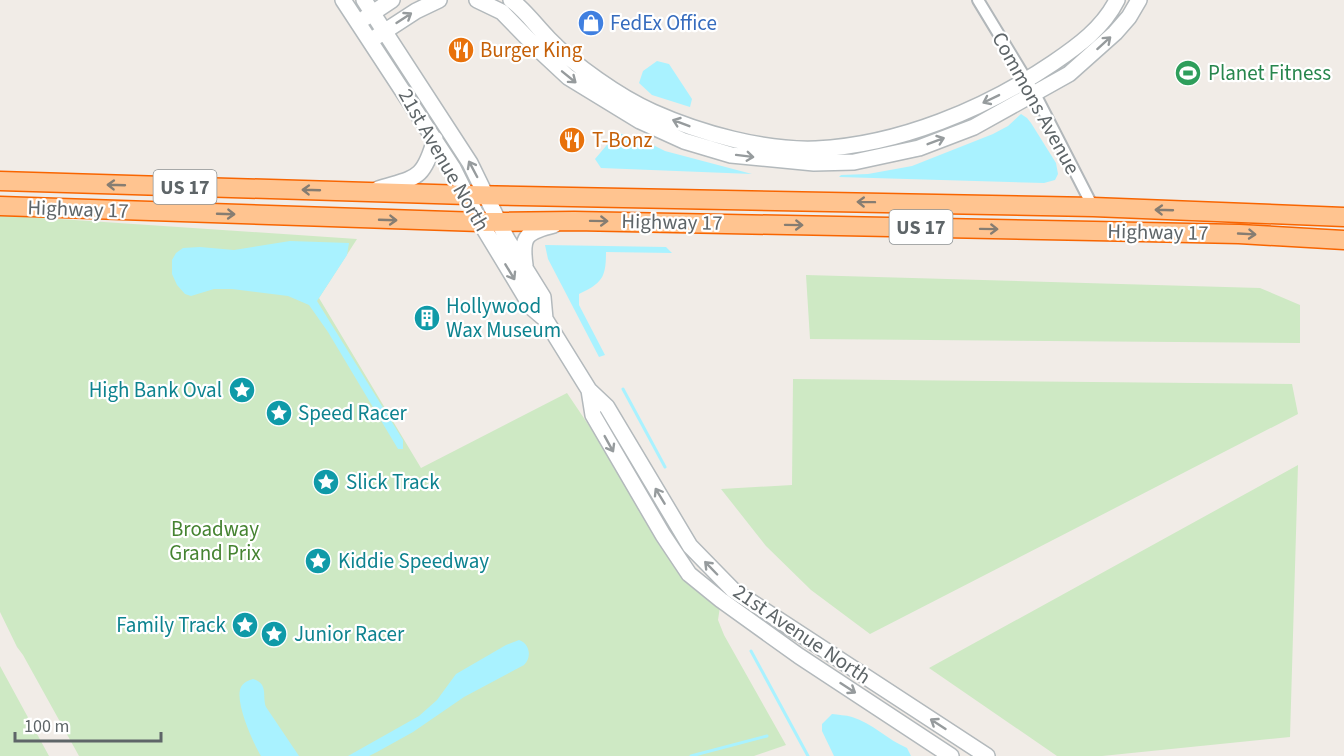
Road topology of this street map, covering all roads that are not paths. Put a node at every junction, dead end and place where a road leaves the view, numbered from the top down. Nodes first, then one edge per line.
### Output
1 (343, 0) edge
2 (364, 0) edge
3 (392, 0) edge
4 (440, 0) edge
5 (477, 0) edge
6 (511, 0) edge
7 (978, 0) edge
8 (1117, 0) edge
9 (1139, 0) edge
10 (373, 14) junction
11 (358, 22) junction
12 (384, 31) junction
13 (371, 41) junction
14 (1026, 81) junction
15 (1035, 94) junction
16 (435, 139) junction
17 (0, 181) edge
18 (369, 192) junction
19 (467, 195) junction
20 (486, 195) junction
21 (0, 206) edge
22 (1093, 207) junction
23 (1344, 217) edge
24 (499, 221) junction
25 (574, 221) junction
26 (480, 222) junction
27 (1344, 240) edge
28 (526, 271) junction
29 (545, 319) junction
30 (589, 390) junction
31 (951, 756) edge
32 (987, 756) edge

1 - 11 street, 21st Avenue North
2 - 10 street, 21st Avenue North
3 - 10 street
12 -> 4 street
5 -> 15 street
14 -> 6 street
7 - 14 street, Commons Avenue
8 - 14 street
15 -> 9 street
10 - 11 street
10 - 12 street, 21st Avenue North
11 - 13 street, 21st Avenue North
12 - 13 street
20 -> 12 street, 21st Avenue North
13 - 16 street, 21st Avenue North
14 - 15 street, Commons Avenue
15 - 22 street, Commons Avenue
16 - 18 street
16 - 19 street, 21st Avenue North
18 -> 17 highway, Highway 17 / US 17
18 - 19 highway, Highway 17 / US 17
19 - 20 highway, Highway 17 / US 17
19 - 26 street, 21st Avenue North
22 -> 20 highway, Highway 17 / US 17
20 - 24 street, 21st Avenue North
21 -> 26 highway, Highway 17 / US 17
23 -> 22 highway, Highway 17 / US 17
24 - 25 highway, Highway 17 / US 17
24 - 26 highway, Highway 17 / US 17
24 - 28 street, 21st Avenue North
25 -> 27 highway, Highway 17 / US 17
25 - 28 street
26 -> 29 street, 21st Avenue North
28 - 29 street, 21st Avenue North
29 - 30 street, 21st Avenue North
30 -> 31 street, 21st Avenue North
32 -> 30 street, 21st Avenue North

